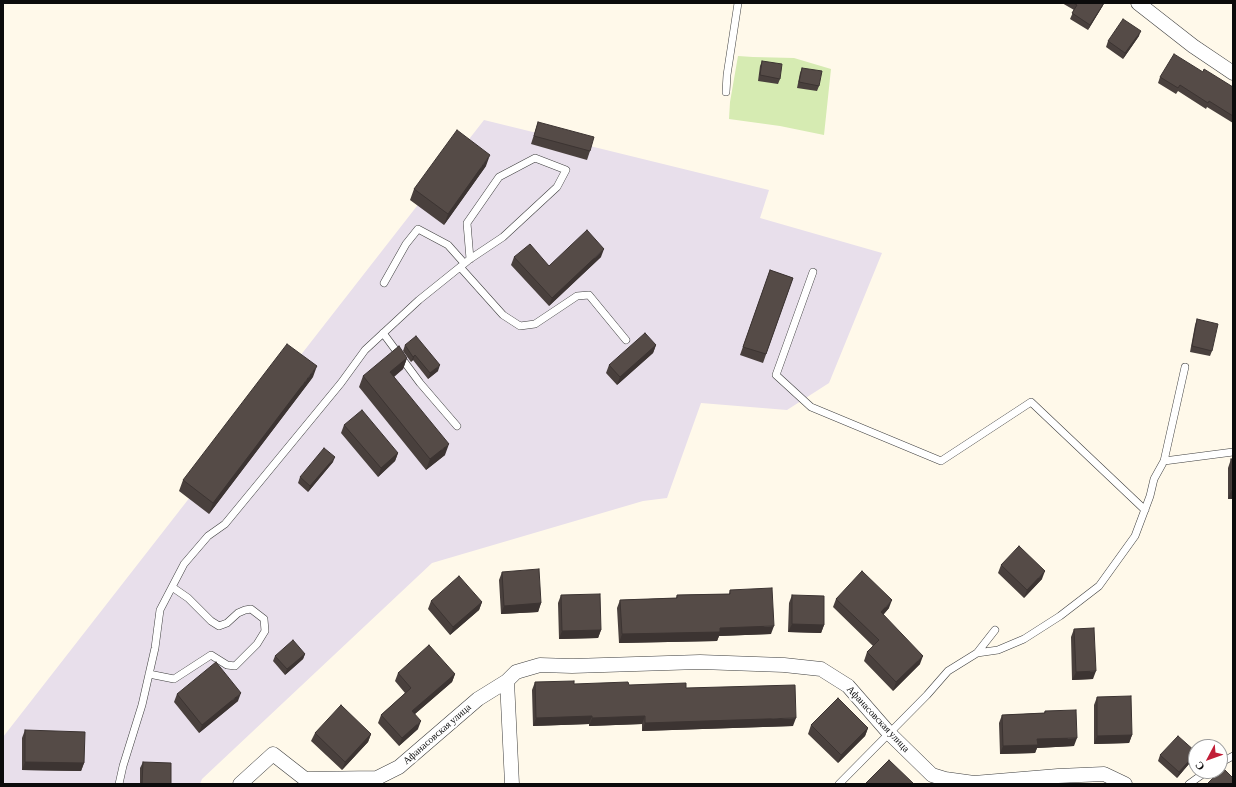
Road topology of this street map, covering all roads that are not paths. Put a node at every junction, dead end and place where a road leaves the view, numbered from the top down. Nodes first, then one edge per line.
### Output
1 (738, 3) edge
2 (1138, 3) edge
3 (1233, 73) edge
4 (726, 92) dead end
5 (465, 263) junction
6 (814, 272) dead end
7 (384, 283) dead end
8 (383, 333) junction
9 (626, 340) dead end
10 (1185, 367) dead end
11 (458, 426) dead end
12 (1233, 452) edge
13 (1164, 461) junction
14 (1145, 510) junction
15 (172, 587) junction
16 (995, 630) dead end
17 (977, 653) junction
18 (149, 674) junction
19 (507, 681) junction
20 (889, 733) junction
21 (119, 784) edge
22 (240, 784) edge
23 (512, 784) edge
24 (839, 784) edge
25 (1125, 784) edge

1 - 4 lane
2 - 3 street
5 - 5 lane
5 - 7 lane
5 - 8 lane
5 - 9 lane
6 - 14 lane
8 - 11 lane
8 - 15 lane
10 - 13 lane
12 - 13 lane
13 - 14 lane
14 - 17 lane
15 - 18 lane
15 - 18 lane
16 - 17 lane
17 - 20 lane
18 - 21 lane
19 - 20 street, Афанасовская улица
19 - 22 street, Афанасовская улица
19 - 23 street
20 - 24 lane
20 - 25 street, Афанасовская улица

